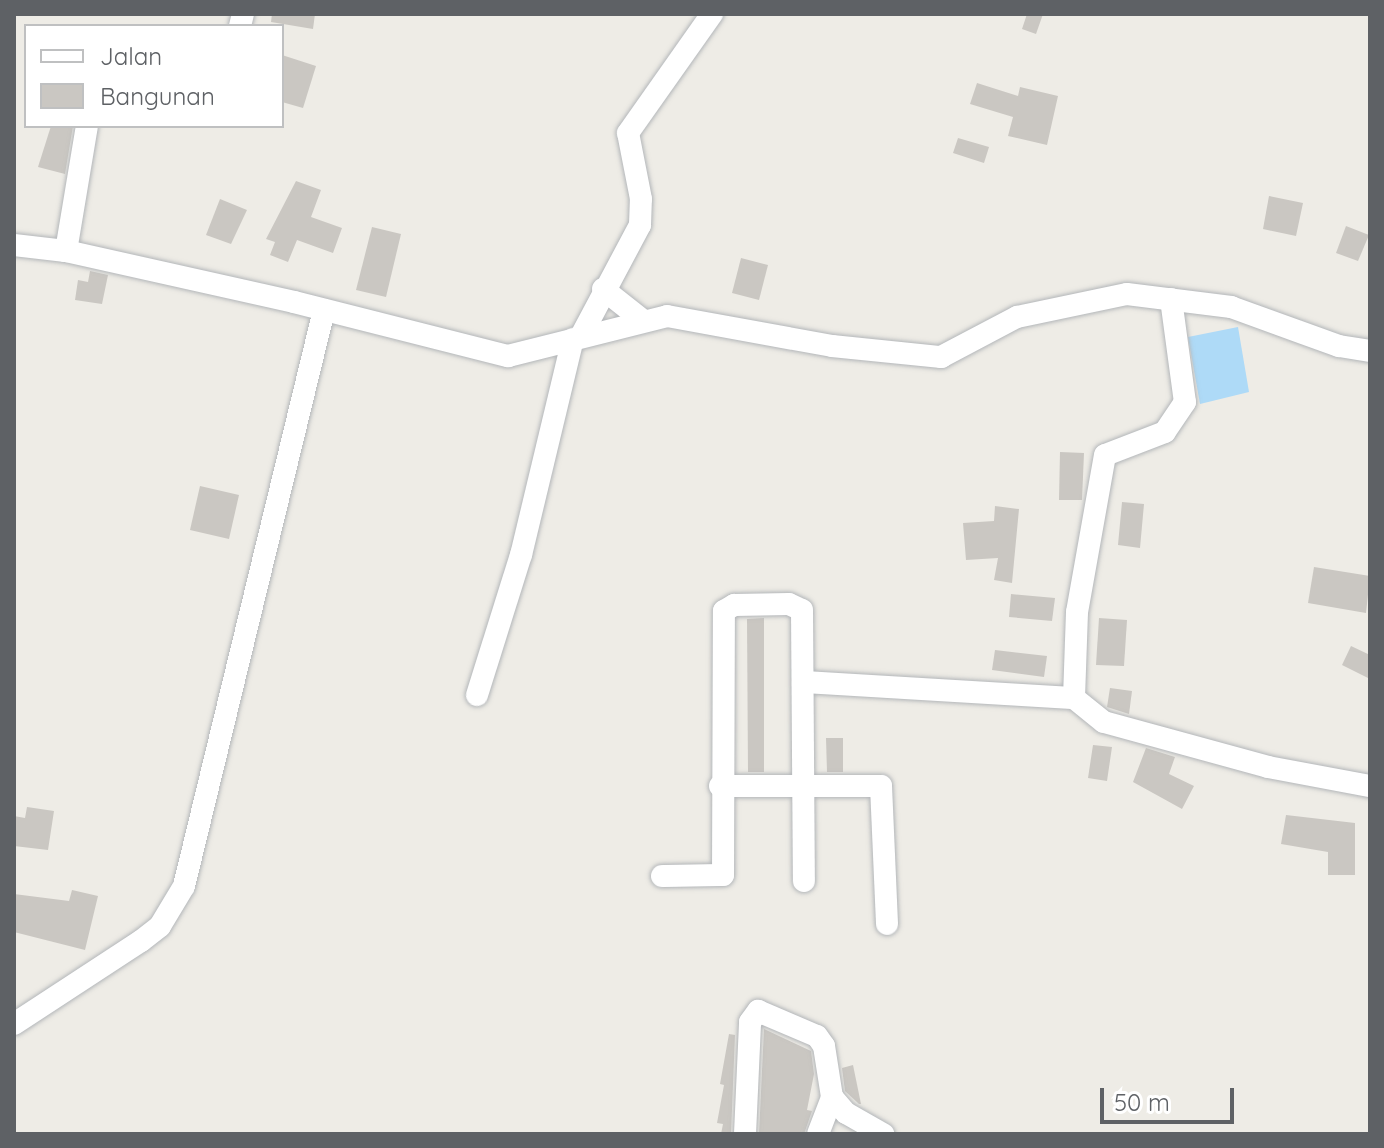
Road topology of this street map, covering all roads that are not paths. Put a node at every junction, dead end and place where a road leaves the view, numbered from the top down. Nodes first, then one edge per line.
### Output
1 (712, 14) edge
2 (87, 128) edge
3 (14, 245) edge
4 (66, 251) junction
5 (603, 289) junction
6 (1171, 299) junction
7 (324, 310) junction
8 (641, 319) junction
9 (577, 337) junction
10 (1370, 351) edge
11 (803, 682) junction
12 (477, 695) dead end
13 (1074, 698) junction
14 (803, 785) junction
15 (720, 786) junction
16 (1370, 786) edge
17 (662, 876) dead end
18 (804, 881) dead end
19 (887, 924) dead end
20 (14, 1024) edge
21 (832, 1097) junction
22 (745, 1134) edge
23 (818, 1134) edge
24 (881, 1134) edge

1 - 5 street
2 - 4 street
3 - 4 street
4 - 7 street
5 - 8 street
5 - 9 street
6 - 8 street
6 - 10 street
6 - 13 street
7 - 9 street
7 - 20 street
8 - 9 street
9 - 12 street
11 - 13 street
11 - 14 street
11 - 15 street
13 - 16 street
14 - 15 street
14 - 18 street
14 - 19 street
15 - 17 street
21 - 22 street
21 - 23 street
21 - 24 street

